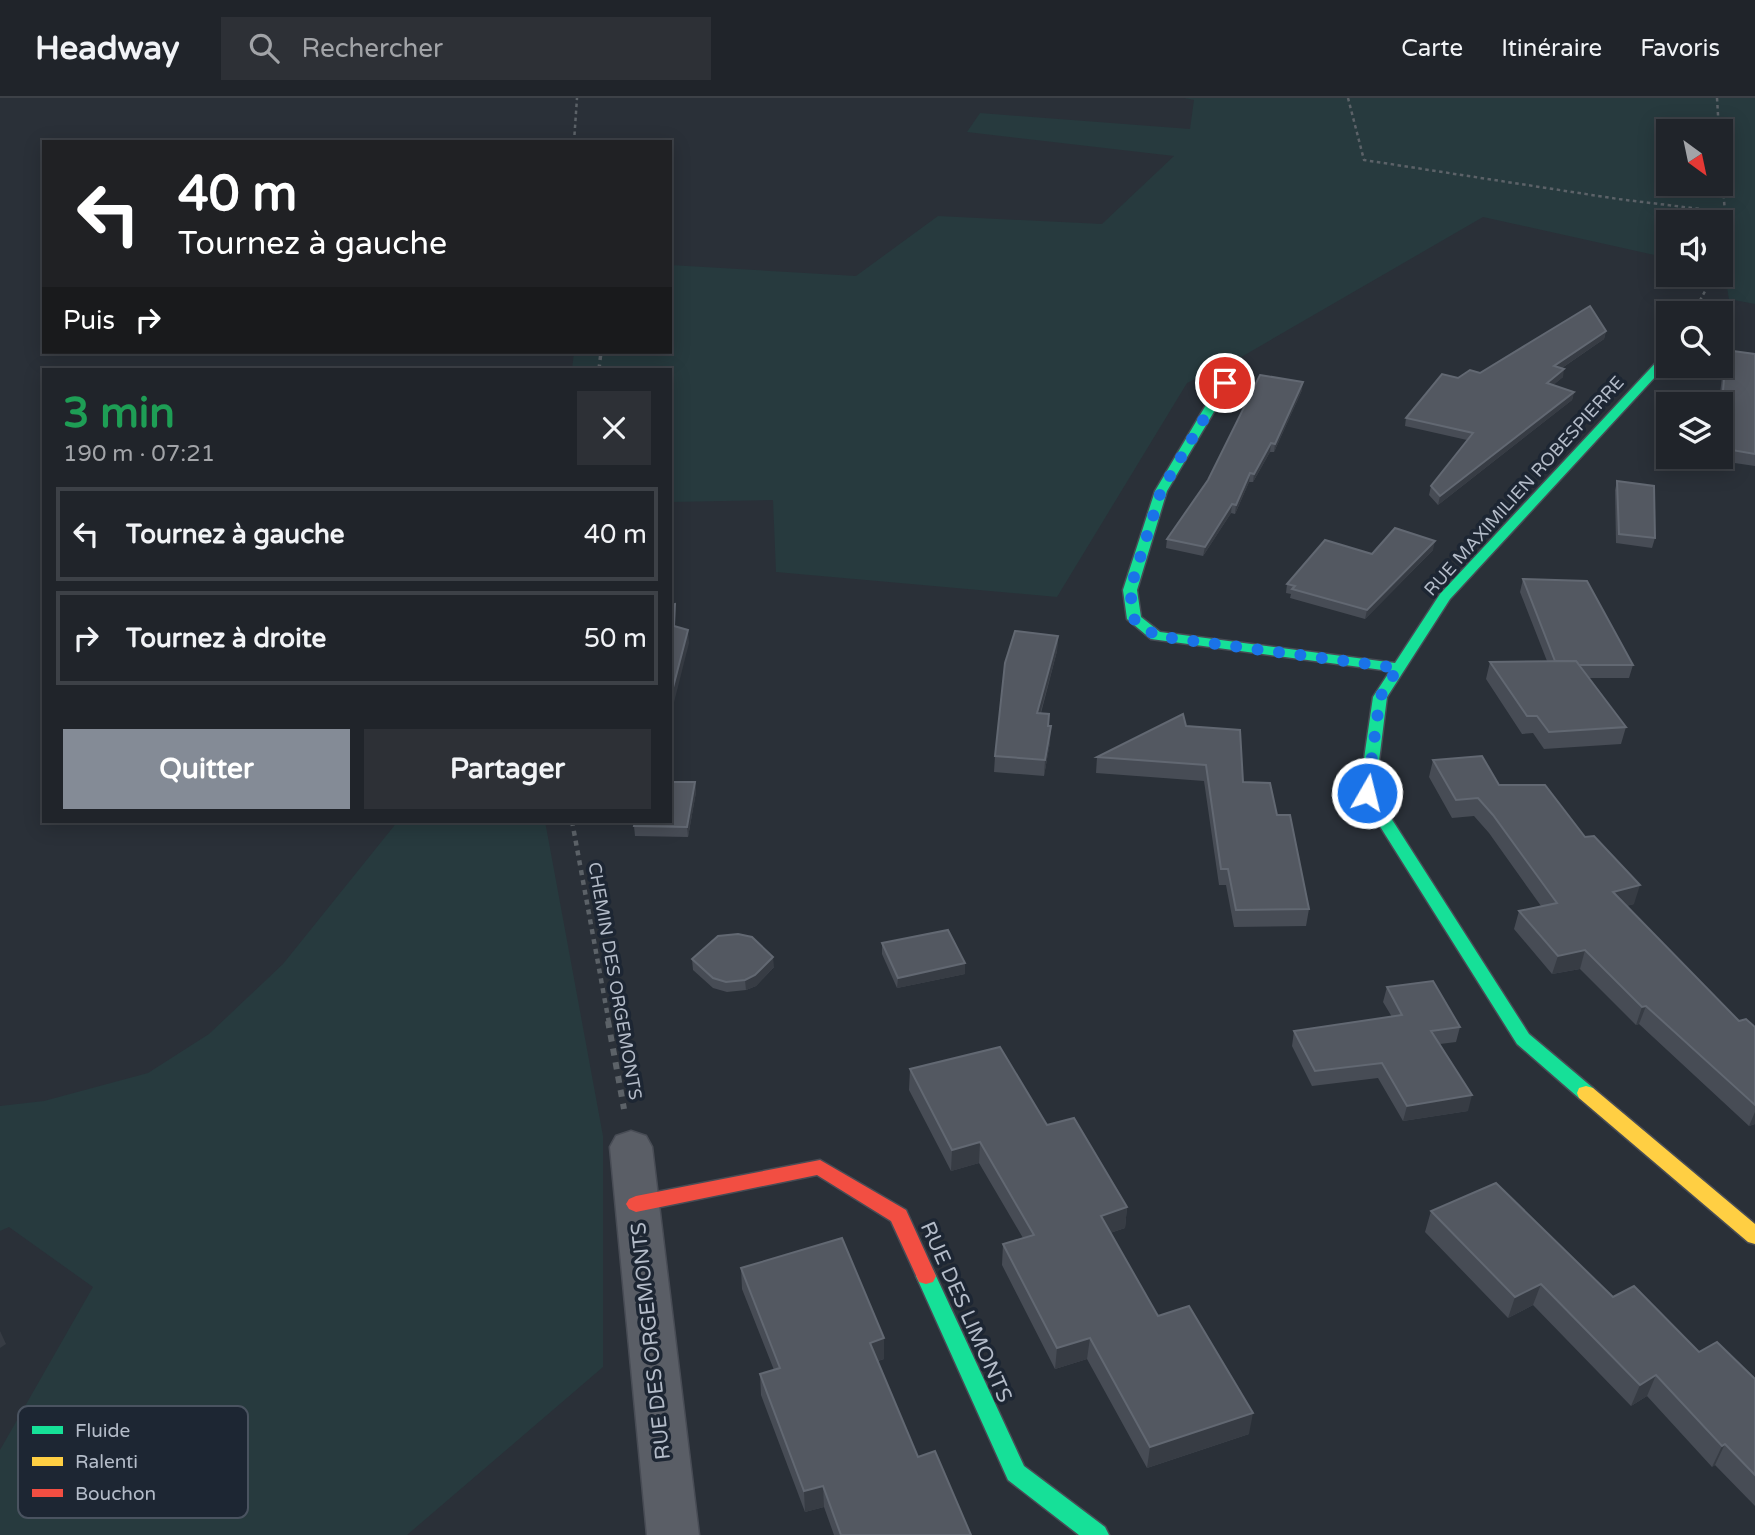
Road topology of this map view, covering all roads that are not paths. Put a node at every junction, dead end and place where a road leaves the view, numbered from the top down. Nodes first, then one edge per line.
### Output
1 (1656, 369) edge
2 (1225, 383) dead end
3 (1398, 668) junction
4 (631, 1147) road end
5 (636, 1204) junction
6 (1755, 1236) edge
7 (673, 1535) edge
8 (1097, 1535) edge

1 - 3 street, RUE MAXIMILIEN ROBESPIERRE
2 - 3 street
3 - 6 street, RUE MAXIMILIEN ROBESPIERRE
4 - 5 street, RUE DES ORGEMONTS
5 - 7 street, RUE DES ORGEMONTS
5 - 8 street, RUE DES LIMONTS

